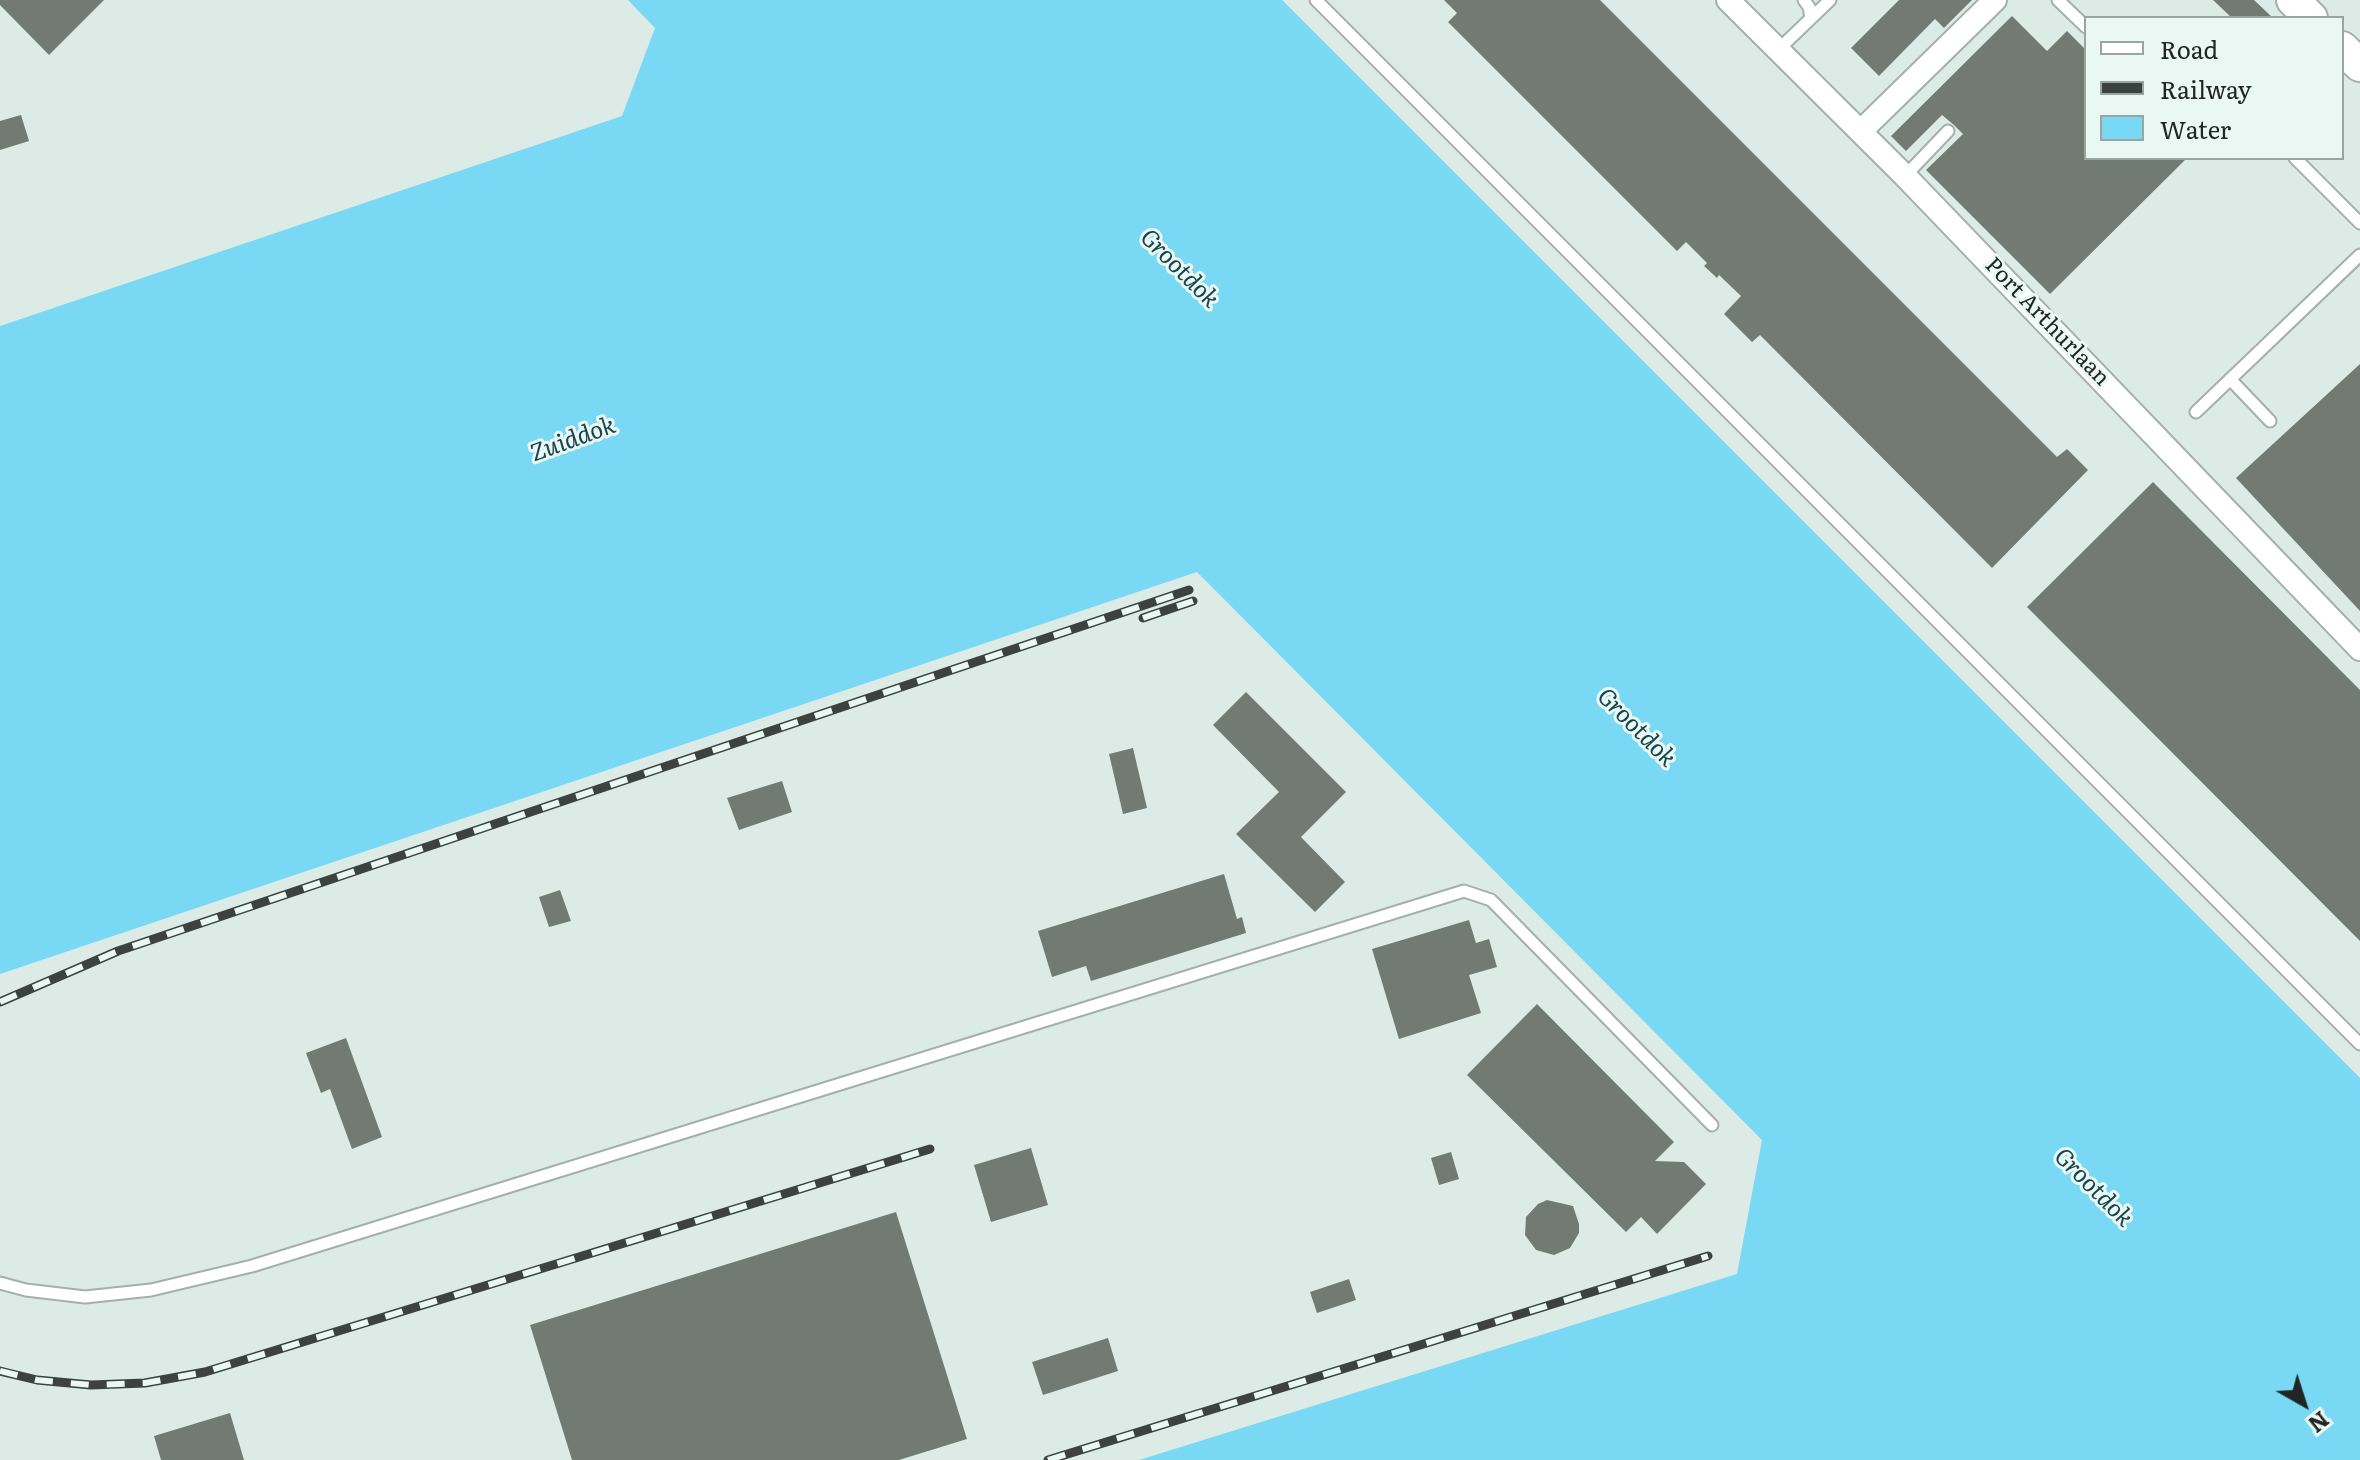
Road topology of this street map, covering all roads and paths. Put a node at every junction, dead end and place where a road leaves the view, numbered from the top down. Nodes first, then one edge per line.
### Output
1 (1316, 0) edge
2 (1728, 0) edge
3 (1804, 0) edge
4 (1830, 0) edge
5 (1995, 0) edge
6 (2058, 0) edge
7 (2293, 0) edge
8 (2309, 16) edge
9 (1811, 18) junction
10 (2084, 25) edge
11 (1779, 49) junction
12 (2344, 50) edge
13 (2360, 65) edge
14 (1861, 131) junction
15 (1948, 131) dead end
16 (2297, 160) edge
17 (1905, 176) junction
18 (2360, 223) edge
19 (2360, 255) edge
20 (2230, 379) junction
21 (2196, 412) dead end
22 (2270, 421) dead end
23 (2360, 649) edge
24 (2360, 1044) edge
25 (1712, 1125) dead end
26 (0, 1283) edge

1 - 24 lane
2 - 11 street, Port Arthurlaan
3 - 9 lane
4 - 9 lane
5 - 14 street
6 - 10 lane
7 - 8 main road
9 - 11 lane
11 - 14 street, Port Arthurlaan
12 - 13 main road
14 - 17 street, Port Arthurlaan
15 - 17 lane
16 - 18 lane
17 - 23 street, Port Arthurlaan
19 - 20 lane
20 - 21 lane
20 - 22 lane
25 - 26 lane

